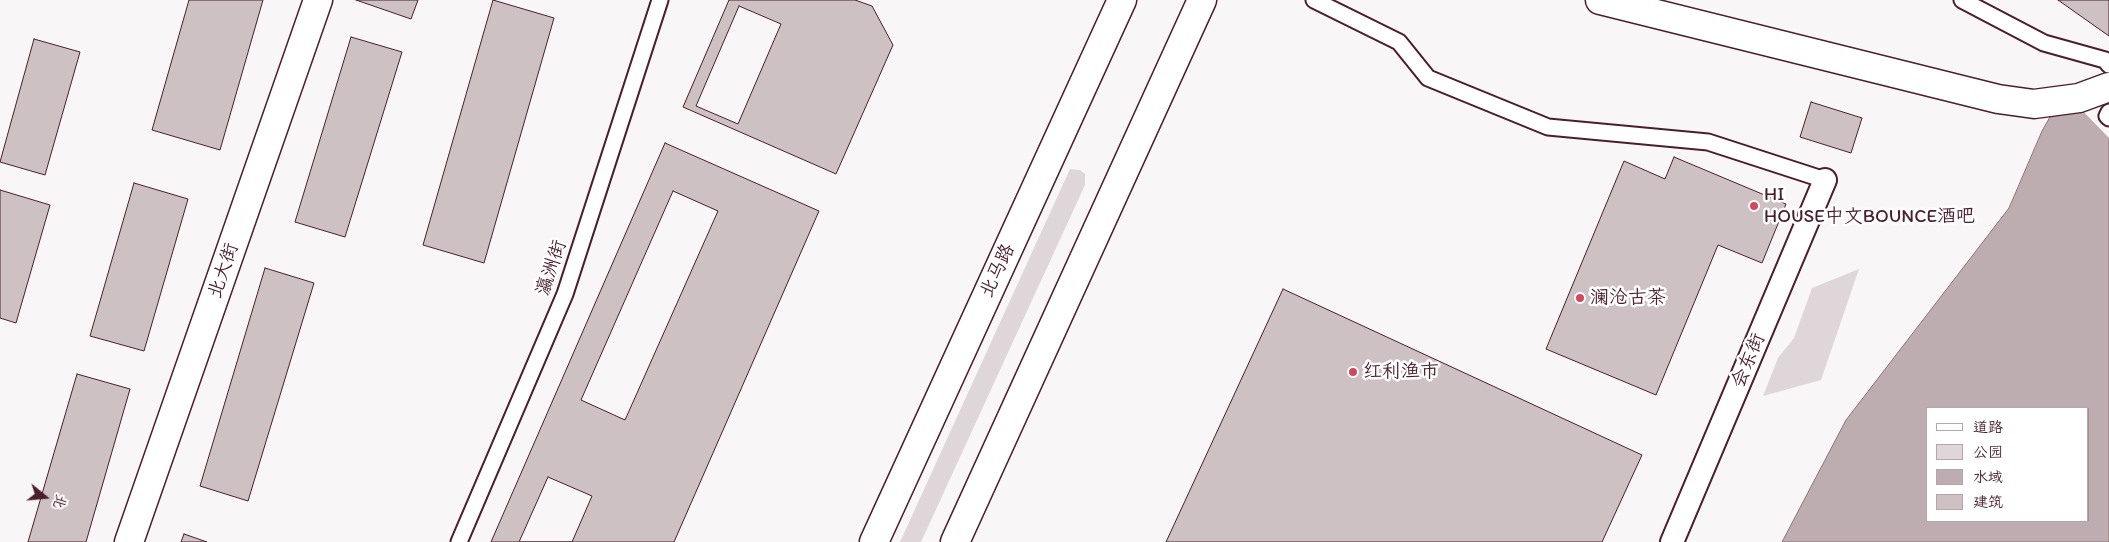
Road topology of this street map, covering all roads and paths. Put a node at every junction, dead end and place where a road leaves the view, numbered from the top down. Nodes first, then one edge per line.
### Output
1 (318, 0) edge
2 (660, 0) edge
3 (1122, 0) edge
4 (1202, 0) edge
5 (1314, 0) edge
6 (1600, 0) edge
7 (1962, 0) edge
8 (2109, 65) edge
9 (2109, 87) edge
10 (2109, 112) edge
11 (2109, 118) edge
12 (1825, 180) joint
13 (129, 542) edge
14 (459, 542) edge
15 (874, 542) edge
16 (956, 542) edge
17 (1672, 542) edge

1 - 13 main road, 北大街
2 - 14 lane, 瀛洲街
3 - 15 main road, 北马路
4 - 16 main road
5 - 12 lane
6 - 9 main road
7 - 8 lane
10 - 11 lane
12 - 17 street, 会东街

